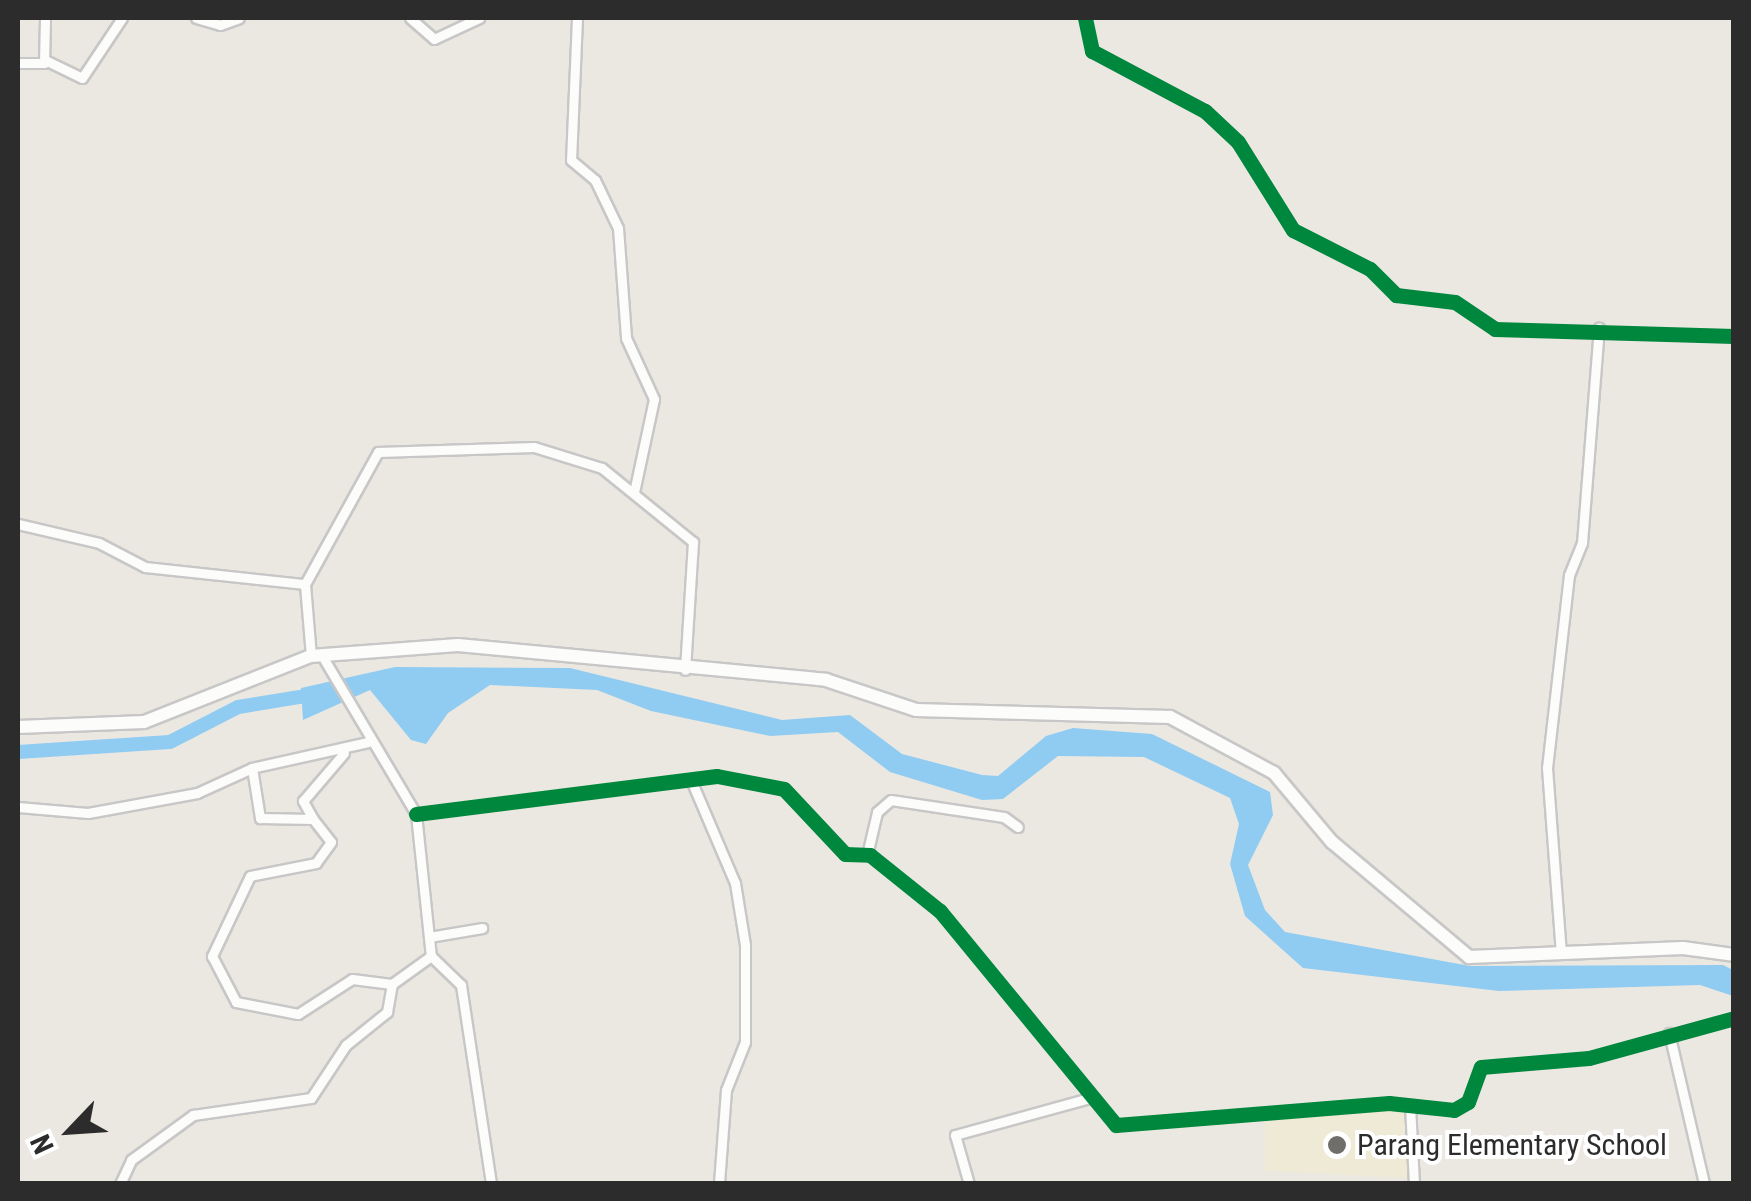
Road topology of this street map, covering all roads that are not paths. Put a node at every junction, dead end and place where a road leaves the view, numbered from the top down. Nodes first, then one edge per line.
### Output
1 (45, 18) edge
2 (122, 18) edge
3 (196, 18) edge
4 (239, 18) edge
5 (410, 18) edge
6 (479, 18) edge
7 (577, 18) edge
8 (1085, 18) edge
9 (46, 60) junction
10 (18, 63) edge
11 (1599, 328) junction
12 (1734, 336) edge
13 (634, 492) junction
14 (18, 524) edge
15 (306, 584) junction
16 (316, 655) junction
17 (685, 670) junction
18 (18, 727) edge
19 (368, 742) junction
20 (344, 753) junction
21 (252, 768) junction
22 (691, 780) junction
23 (18, 807) edge
24 (416, 814) junction
25 (314, 819) junction
26 (1018, 827) dead end
27 (866, 855) junction
28 (482, 928) dead end
29 (429, 937) junction
30 (1734, 955) edge
31 (431, 956) junction
32 (1561, 957) junction
33 (392, 984) junction
34 (1734, 1018) edge
35 (1669, 1033) junction
36 (1088, 1098) junction
37 (1410, 1105) junction
38 (120, 1184) edge
39 (491, 1184) edge
40 (719, 1184) edge
41 (969, 1184) edge
42 (1414, 1184) edge
43 (1704, 1184) edge

1 - 9 street
2 - 9 street
3 - 4 street
5 - 6 street
7 - 13 street
8 - 11 street
9 - 10 street
11 - 12 street
11 - 32 street
13 - 15 street
13 - 17 street
14 - 15 street
15 - 16 street
16 - 17 main road
16 - 18 main road
16 - 19 street
17 - 32 main road
19 - 20 street
19 - 24 street
20 - 21 street
20 - 25 street
21 - 23 street
21 - 25 street
22 - 24 street
22 - 27 street
22 - 40 street
24 - 29 street
25 - 33 street
26 - 27 street
27 - 36 street
28 - 29 street
29 - 31 street
30 - 32 main road
31 - 33 street
31 - 39 street
33 - 38 street
34 - 35 street
35 - 37 street
35 - 43 street
36 - 37 street
36 - 41 street
37 - 42 street

